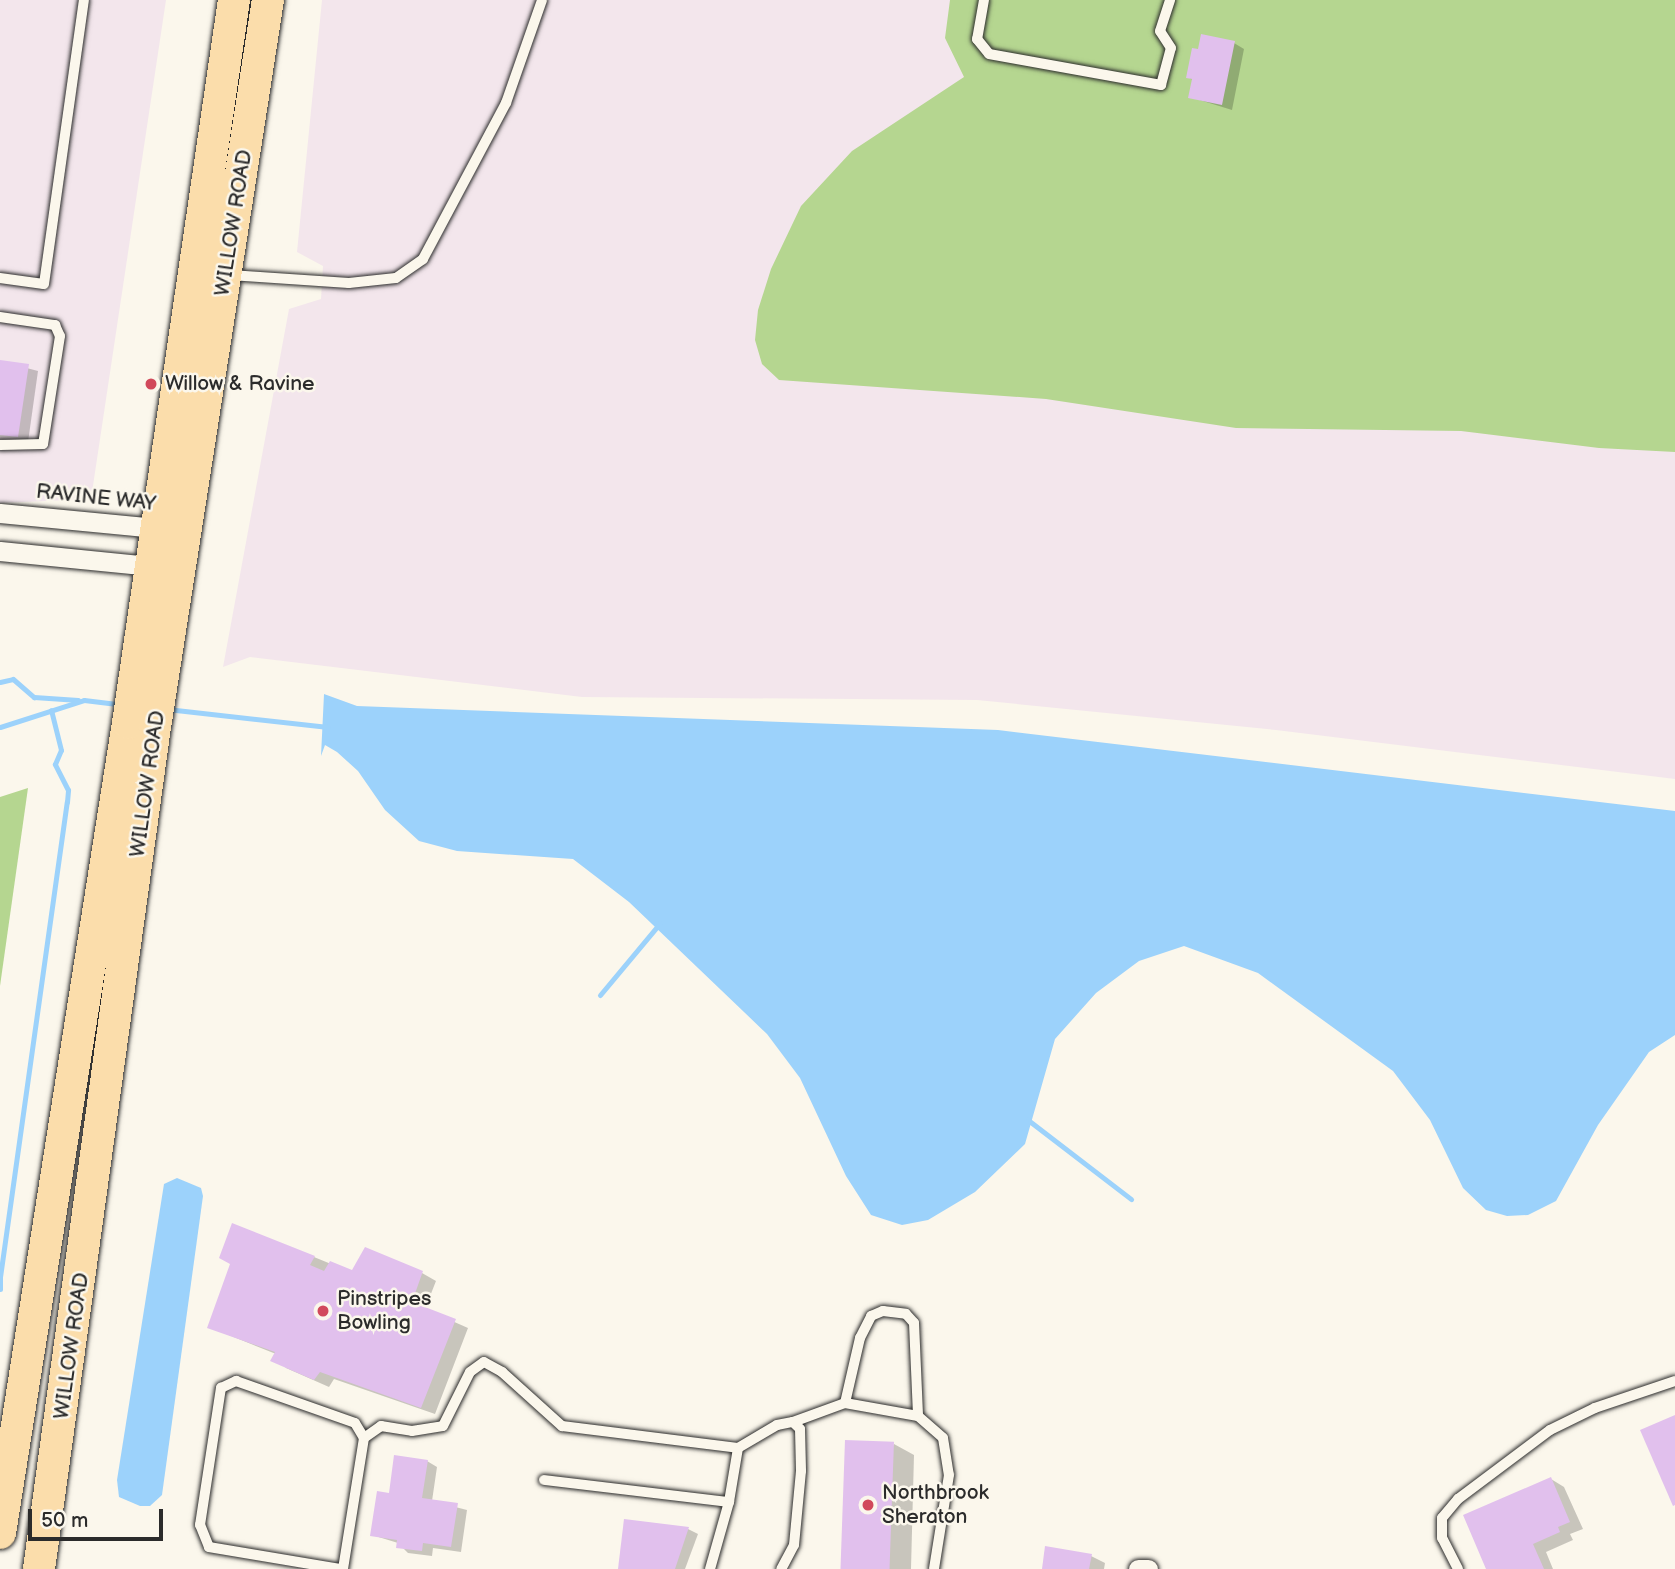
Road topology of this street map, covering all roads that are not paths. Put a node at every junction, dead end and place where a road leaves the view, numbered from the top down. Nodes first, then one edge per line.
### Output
1 (84, 0) edge
2 (234, 0) edge
3 (268, 0) edge
4 (542, 0) edge
5 (984, 0) edge
6 (1170, 0) edge
7 (194, 271) junction
8 (226, 275) junction
9 (0, 278) edge
10 (0, 317) edge
11 (0, 445) edge
12 (0, 513) edge
13 (172, 529) junction
14 (0, 551) edge
15 (166, 568) junction
16 (141, 725) junction
17 (1675, 1381) edge
18 (845, 1404) junction
19 (918, 1416) junction
20 (793, 1422) junction
21 (364, 1438) junction
22 (738, 1448) junction
23 (544, 1480) dead end
24 (729, 1502) junction
25 (0, 1533) edge
26 (39, 1569) edge
27 (341, 1569) edge
28 (710, 1569) edge
29 (781, 1569) edge
30 (934, 1569) edge
31 (1138, 1569) edge
32 (1148, 1569) edge
33 (1458, 1569) edge

1 - 9 lane
2 - 7 main road, WILLOW ROAD
3 - 8 main road, WILLOW ROAD
4 - 8 lane
5 - 6 lane
7 - 8 main road
7 - 13 main road, WILLOW ROAD
8 - 13 main road, WILLOW ROAD
10 - 11 lane
12 - 13 street, RAVINE WAY
13 - 15 main road, WILLOW ROAD
14 - 15 street
15 - 16 main road, WILLOW ROAD
16 - 25 main road, WILLOW ROAD
16 - 26 main road, WILLOW ROAD
17 - 33 lane
18 - 19 lane
18 - 19 lane
18 - 20 lane
19 - 30 lane
20 - 22 lane
20 - 29 lane
21 - 22 lane
21 - 27 lane
21 - 27 lane
22 - 24 lane
23 - 24 lane
24 - 28 lane
31 - 32 street

